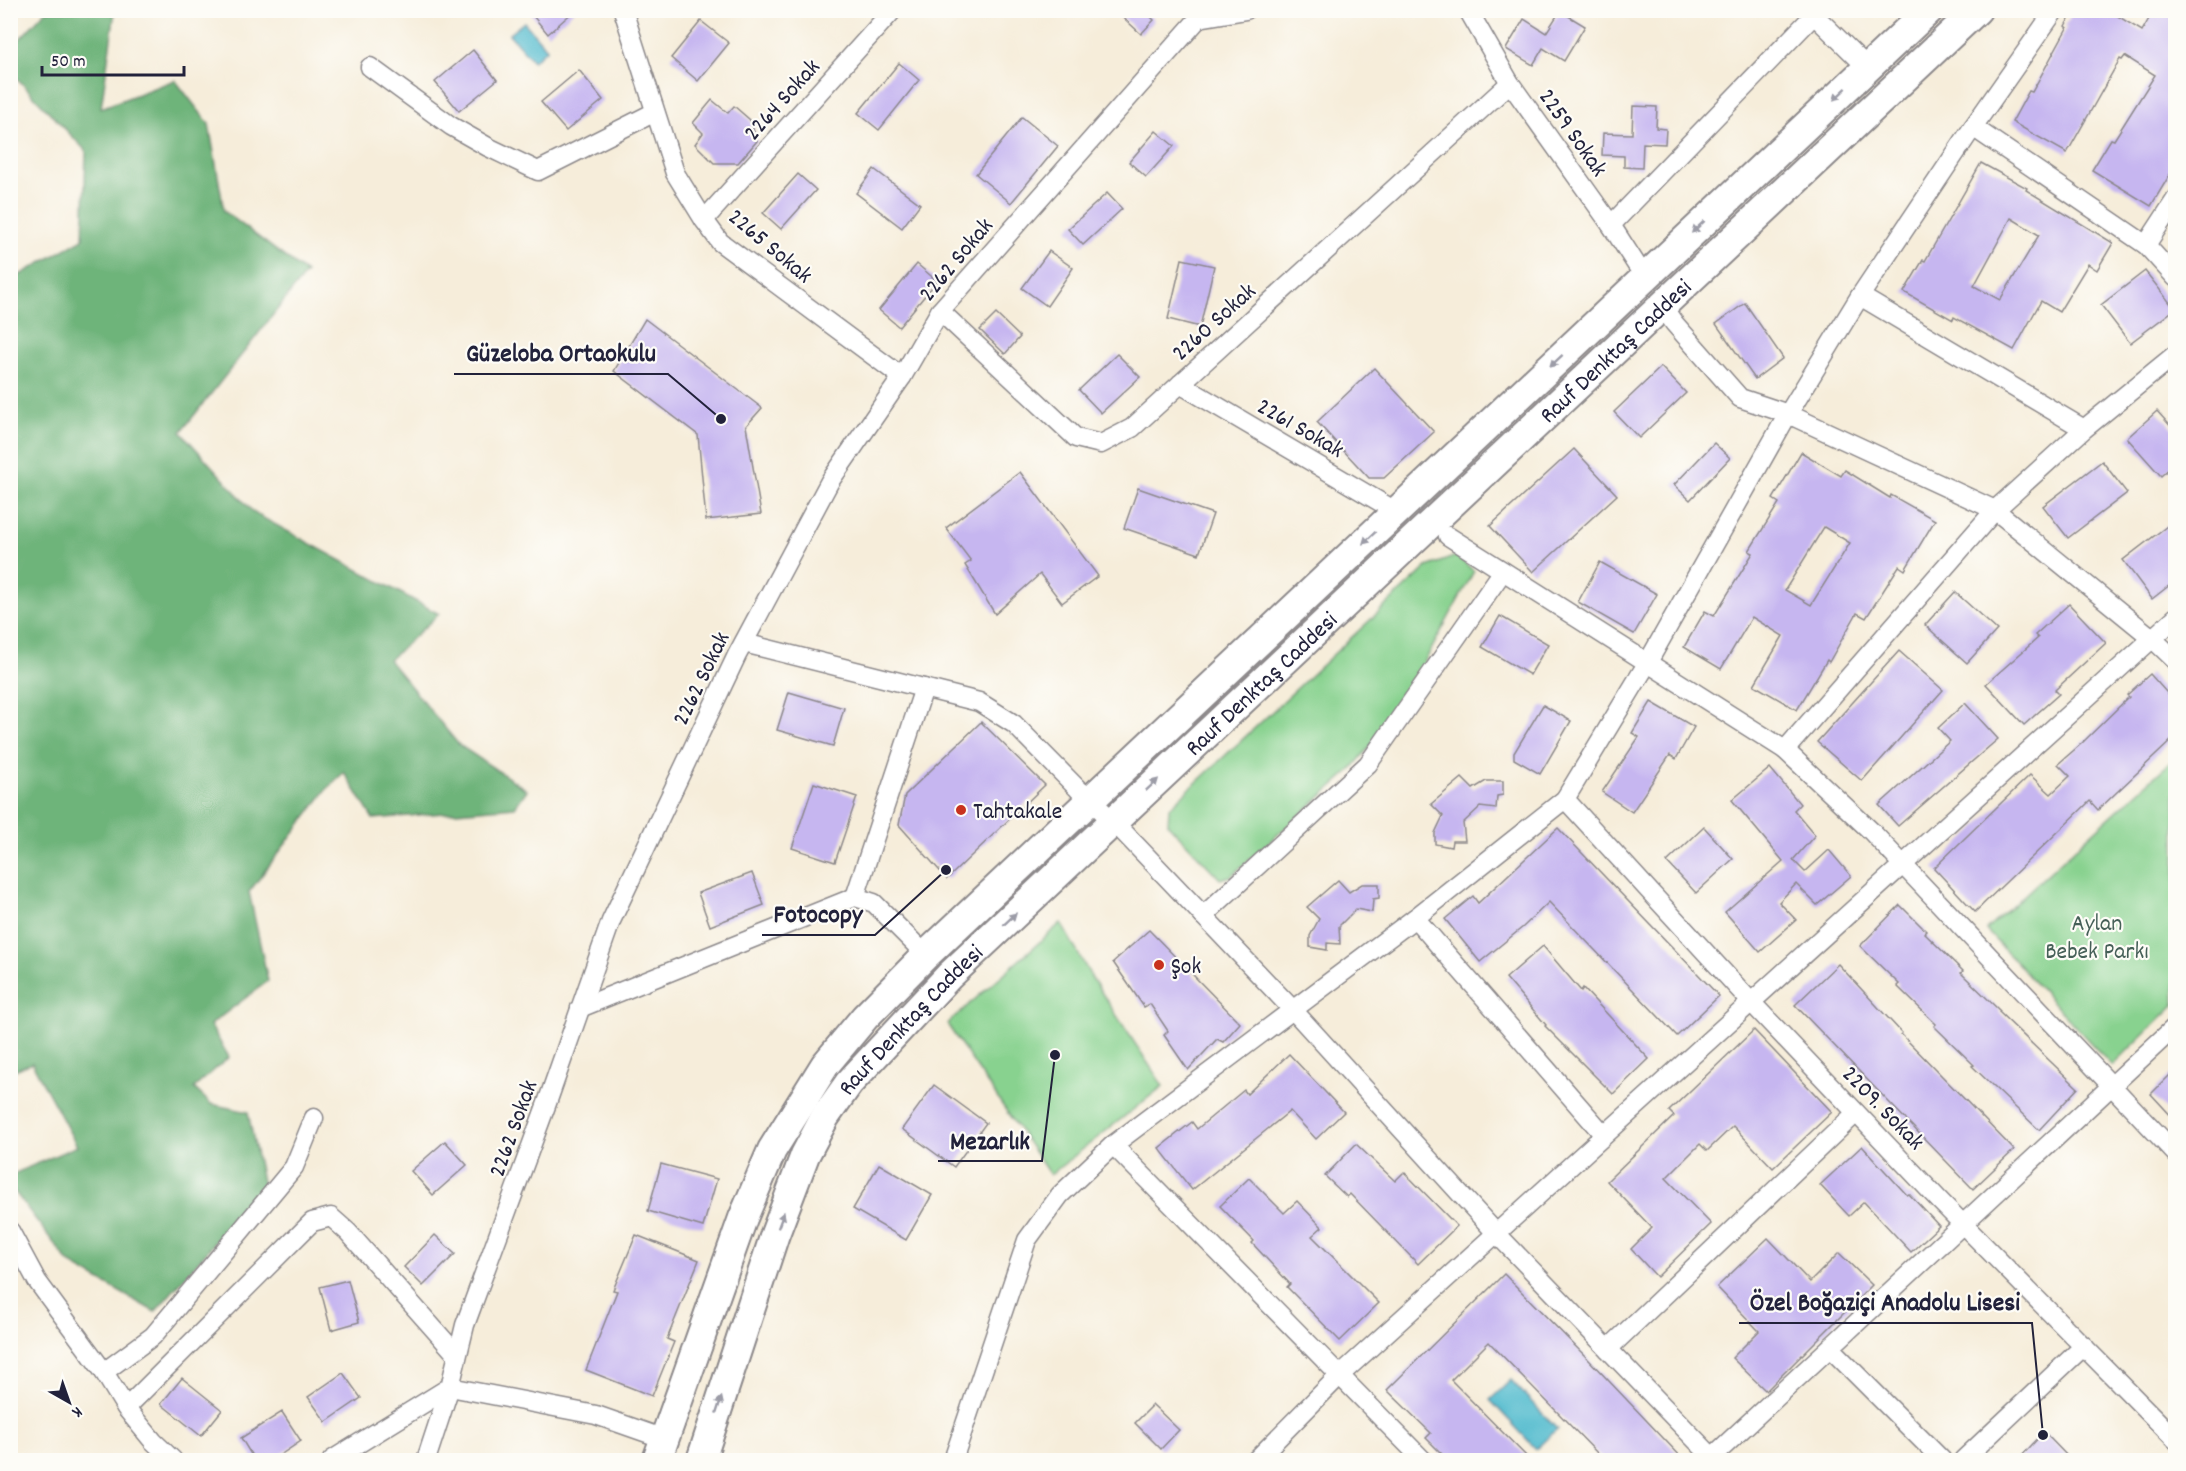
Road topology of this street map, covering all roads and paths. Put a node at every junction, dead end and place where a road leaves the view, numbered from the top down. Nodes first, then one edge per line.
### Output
1 (623, 10) edge
2 (893, 10) edge
3 (1246, 10) edge
4 (1468, 10) edge
5 (1929, 10) edge
6 (1977, 10) edge
7 (2055, 10) edge
8 (1812, 13) edge
9 (1195, 14) edge
10 (370, 67) dead end
11 (1868, 68) junction
12 (1510, 83) junction
13 (655, 112) junction
14 (1973, 127) junction
15 (2175, 199) edge
16 (704, 220) junction
17 (1611, 225) junction
18 (2145, 245) junction
19 (1645, 278) junction
20 (2175, 278) edge
21 (1860, 296) junction
22 (1662, 306) junction
23 (940, 311) junction
24 (2175, 354) edge
25 (902, 377) junction
26 (1180, 384) junction
27 (1788, 414) junction
28 (2084, 429) junction
29 (1995, 510) junction
30 (1397, 512) junction
31 (1448, 536) dead end
32 (1503, 571) junction
33 (2175, 617) edge
34 (2152, 638) junction
35 (744, 643) junction
36 (2175, 661) edge
37 (1648, 662) junction
38 (924, 688) junction
39 (1785, 750) junction
40 (1565, 799) junction
41 (1090, 800) junction
42 (1113, 821) junction
43 (1902, 865) junction
44 (855, 897) junction
45 (1203, 916) junction
46 (1414, 918) junction
47 (926, 955) junction
48 (1751, 1002) junction
49 (580, 1008) junction
50 (1293, 1010) junction
51 (2175, 1026) edge
52 (2112, 1087) junction
53 (1856, 1113) junction
54 (314, 1118) dead end
55 (1604, 1135) junction
56 (1113, 1145) junction
57 (2175, 1154) edge
58 (1963, 1225) junction
59 (10, 1231) edge
60 (1496, 1233) junction
61 (2084, 1346) junction
62 (1830, 1348) junction
63 (1608, 1349) junction
64 (457, 1355) junction
65 (104, 1372) junction
66 (1340, 1375) junction
67 (450, 1387) junction
68 (126, 1408) junction
69 (2175, 1440) edge
70 (660, 1453) edge
71 (1712, 1459) edge
72 (173, 1461) edge
73 (332, 1461) edge
74 (426, 1461) edge
75 (701, 1461) edge
76 (953, 1461) edge
77 (1256, 1461) edge
78 (1423, 1461) edge
79 (1942, 1461) edge
80 (1963, 1461) edge

1 - 13 street, 2265 Sokak
2 - 16 street, 2264 Sokak
3 - 9 street
4 - 12 street, 2259 Sokak
5 - 11 main road, Rauf Denktaş Caddesi
6 - 22 main road, Rauf Denktaş Caddesi
7 - 14 street
8 - 11 street
8 - 17 street
9 - 23 street, 2262 Sokak
10 - 13 street
11 -> 19 main road, Rauf Denktaş Caddesi
12 - 17 street, 2259 Sokak
12 - 26 street, 2260 Sokak
13 - 16 street, 2265 Sokak
14 - 18 street
14 - 21 street
15 - 18 street
16 - 25 street, 2265 Sokak
17 - 19 street, 2259 Sokak
18 - 20 street
19 -> 30 main road, Rauf Denktaş Caddesi
21 - 27 street
21 - 28 street
22 - 27 street
42 -> 22 main road, Rauf Denktaş Caddesi
23 - 25 street, 2262 Sokak
23 - 26 street, 2260 Sokak
24 - 28 street
25 - 35 street, 2262 Sokak
26 - 30 street, 2261 Sokak
27 - 29 street
27 - 37 street
28 - 29 street
29 - 34 street
29 - 39 street
30 -> 41 main road, Rauf Denktaş Caddesi
31 - 32 street
32 - 37 street
32 - 45 street
33 - 34 street
34 - 36 street
34 - 43 street
35 - 38 street
35 - 49 street, 2262 Sokak
37 - 39 street
37 - 40 street
38 - 41 street
38 - 44 street
39 - 43 street
40 - 46 street
40 - 48 street, 2209. Sokak
41 - 42 street
41 - 47 main road, Rauf Denktaş Caddesi
42 - 45 street
75 -> 42 main road, Rauf Denktaş Caddesi
43 - 48 street
43 - 52 street
44 - 47 street
44 - 49 street
45 - 50 street
46 - 50 street
46 - 55 street
47 - 70 main road, Rauf Denktaş Caddesi
48 - 53 street, 2209. Sokak
48 - 55 street
49 - 64 street, 2262 Sokak
50 - 56 street
50 - 60 street
51 - 52 street
52 - 57 street
52 - 58 street
53 - 58 street, 2209. Sokak
53 - 63 street
54 - 65 street
55 - 60 street
56 - 66 street
56 - 76 street
58 - 61 street, 2209. Sokak
58 - 62 street
59 - 65 street
60 - 63 street
60 - 66 street
61 - 69 street, 2209. Sokak
61 - 80 street
62 - 71 street
62 - 79 street
63 - 71 street
64 - 67 street, 2262 Sokak
64 - 68 street
65 - 68 street
66 - 77 street
66 - 78 street
67 - 70 street
67 - 73 street
67 - 74 street, 2262 Sokak
68 - 72 street

